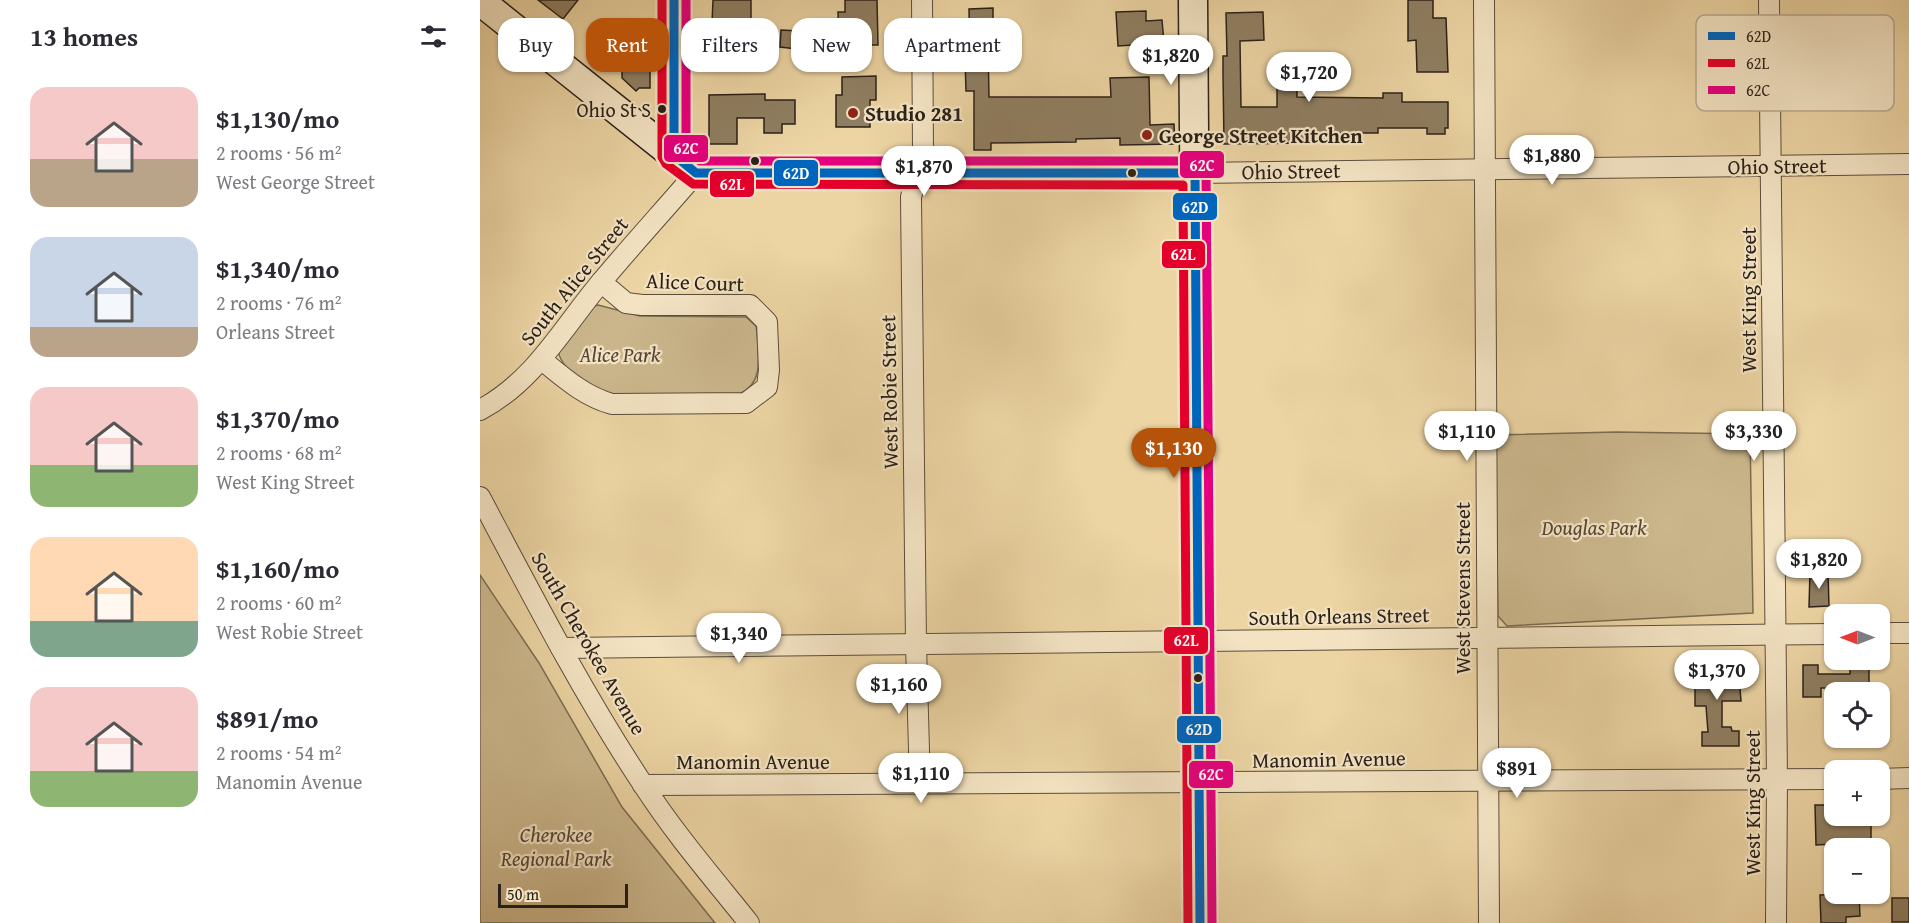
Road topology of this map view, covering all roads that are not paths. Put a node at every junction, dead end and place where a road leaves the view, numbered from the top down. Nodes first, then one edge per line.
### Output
1 (674, 0) edge
2 (922, 0) edge
3 (1193, 0) edge
4 (1484, 0) edge
5 (1769, 0) edge
6 (480, 1) edge
7 (1769, 15) edge
8 (1770, 111) edge
9 (685, 164) junction
10 (1909, 164) edge
11 (1771, 167) junction
12 (1484, 168) junction
13 (1195, 173) junction
14 (918, 174) junction
15 (601, 282) junction
16 (542, 360) junction
17 (480, 410) edge
18 (480, 497) edge
19 (1890, 633) edge
20 (1909, 633) edge
21 (1824, 634) edge
22 (1775, 635) junction
23 (1486, 639) junction
24 (1198, 642) junction
25 (916, 644) junction
26 (561, 648) junction
27 (1909, 778) edge
28 (1824, 779) edge
29 (1890, 779) edge
30 (1488, 780) junction
31 (1777, 780) junction
32 (643, 785) junction
33 (920, 785) junction
34 (1199, 785) junction
35 (749, 923) edge
36 (1200, 923) edge
37 (1489, 923) edge
38 (1776, 923) edge

1 - 9 street
2 - 14 street, West Robie Street
3 - 13 street
4 - 12 street, West Stevens Street
5 - 7 street, West King Street
6 - 9 street
8 - 11 street, West King Street
9 - 14 street, Ohio Street
9 - 15 street, South Alice Street
10 - 11 street, Ohio Street
11 - 12 street, Ohio Street
11 - 22 street, West King Street
12 - 13 street, Ohio Street
12 - 23 street, West Stevens Street
13 - 14 street, Ohio Street
13 - 24 street
14 - 25 street, West Robie Street
15 - 16 street, South Alice Street
15 - 16 street, Alice Court
16 - 17 street, South Alice Street
18 - 26 street, South Cherokee Avenue
19 - 20 street
21 - 22 street, South Orleans Street
22 - 23 street, South Orleans Street
22 - 31 street, West King Street
23 - 24 street, South Orleans Street
23 - 30 street, West Stevens Street
24 - 25 street, South Orleans Street
24 - 34 street
25 - 26 street, South Orleans Street
25 - 33 street, West Robie Street
26 - 32 street, South Cherokee Avenue
27 - 29 street
28 - 31 street, Manomin Avenue
30 - 31 street, Manomin Avenue
30 - 34 street, Manomin Avenue
30 - 37 street, West Stevens Street
31 - 38 street, West King Street
32 - 33 street, Manomin Avenue
32 - 35 street, South Cherokee Avenue
33 - 34 street, Manomin Avenue
34 - 36 street

